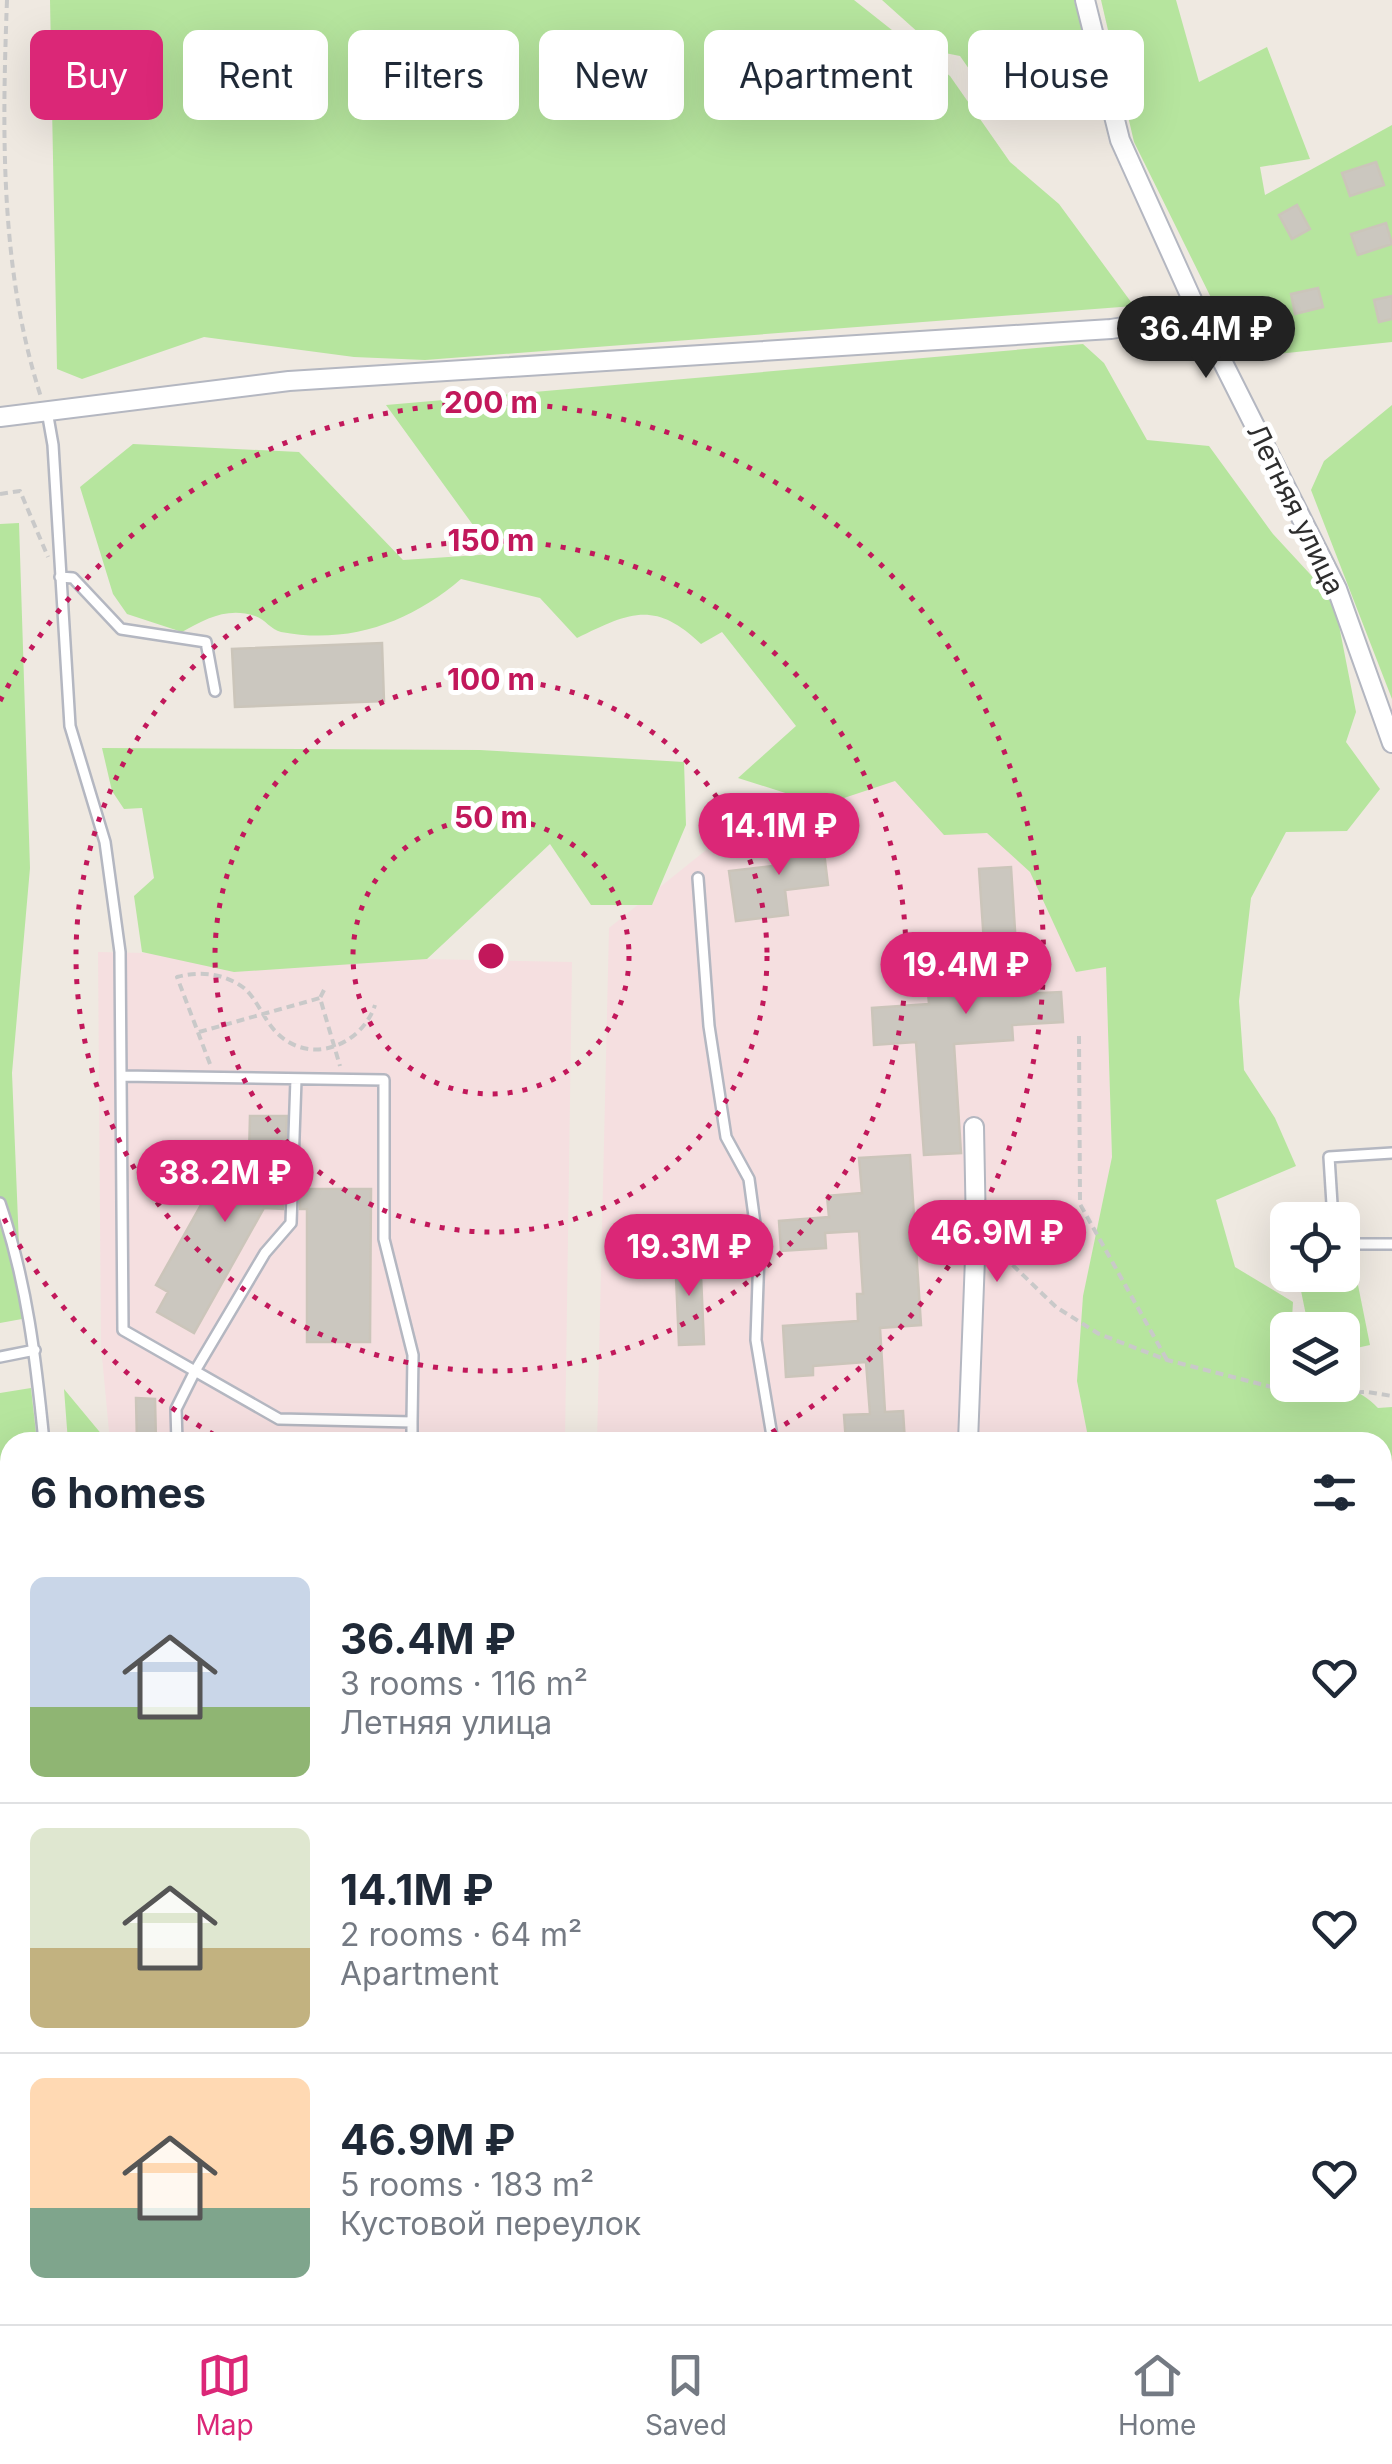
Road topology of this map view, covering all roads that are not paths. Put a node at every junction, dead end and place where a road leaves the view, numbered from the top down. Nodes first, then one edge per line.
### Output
1 (1085, 0) edge
2 (1200, 315) junction
3 (46, 411) junction
4 (0, 416) edge
5 (60, 577) junction
6 (215, 691) dead end
7 (1392, 743) edge
8 (698, 878) dead end
9 (121, 1076) junction
10 (296, 1079) junction
11 (974, 1127) dead end
12 (1392, 1153) edge
13 (1332, 1202) edge
14 (0, 1204) edge
15 (1360, 1244) edge
16 (1392, 1244) edge
17 (36, 1350) junction
18 (0, 1357) edge
19 (195, 1371) junction
20 (412, 1422) junction
21 (43, 1432) edge
22 (177, 1432) edge
23 (412, 1432) edge
24 (770, 1432) edge
25 (968, 1432) edge

1 - 2 street, Летняя улица
2 - 3 street
2 - 7 street, Летняя улица
3 - 4 street
3 - 5 lane
5 - 6 lane
5 - 9 lane
8 - 24 lane
9 - 10 lane
9 - 19 lane
10 - 19 lane
10 - 20 lane
11 - 25 street
12 - 13 lane
14 - 17 lane
15 - 16 lane
17 - 18 lane
17 - 21 lane
19 - 20 lane
19 - 22 lane
20 - 23 lane

